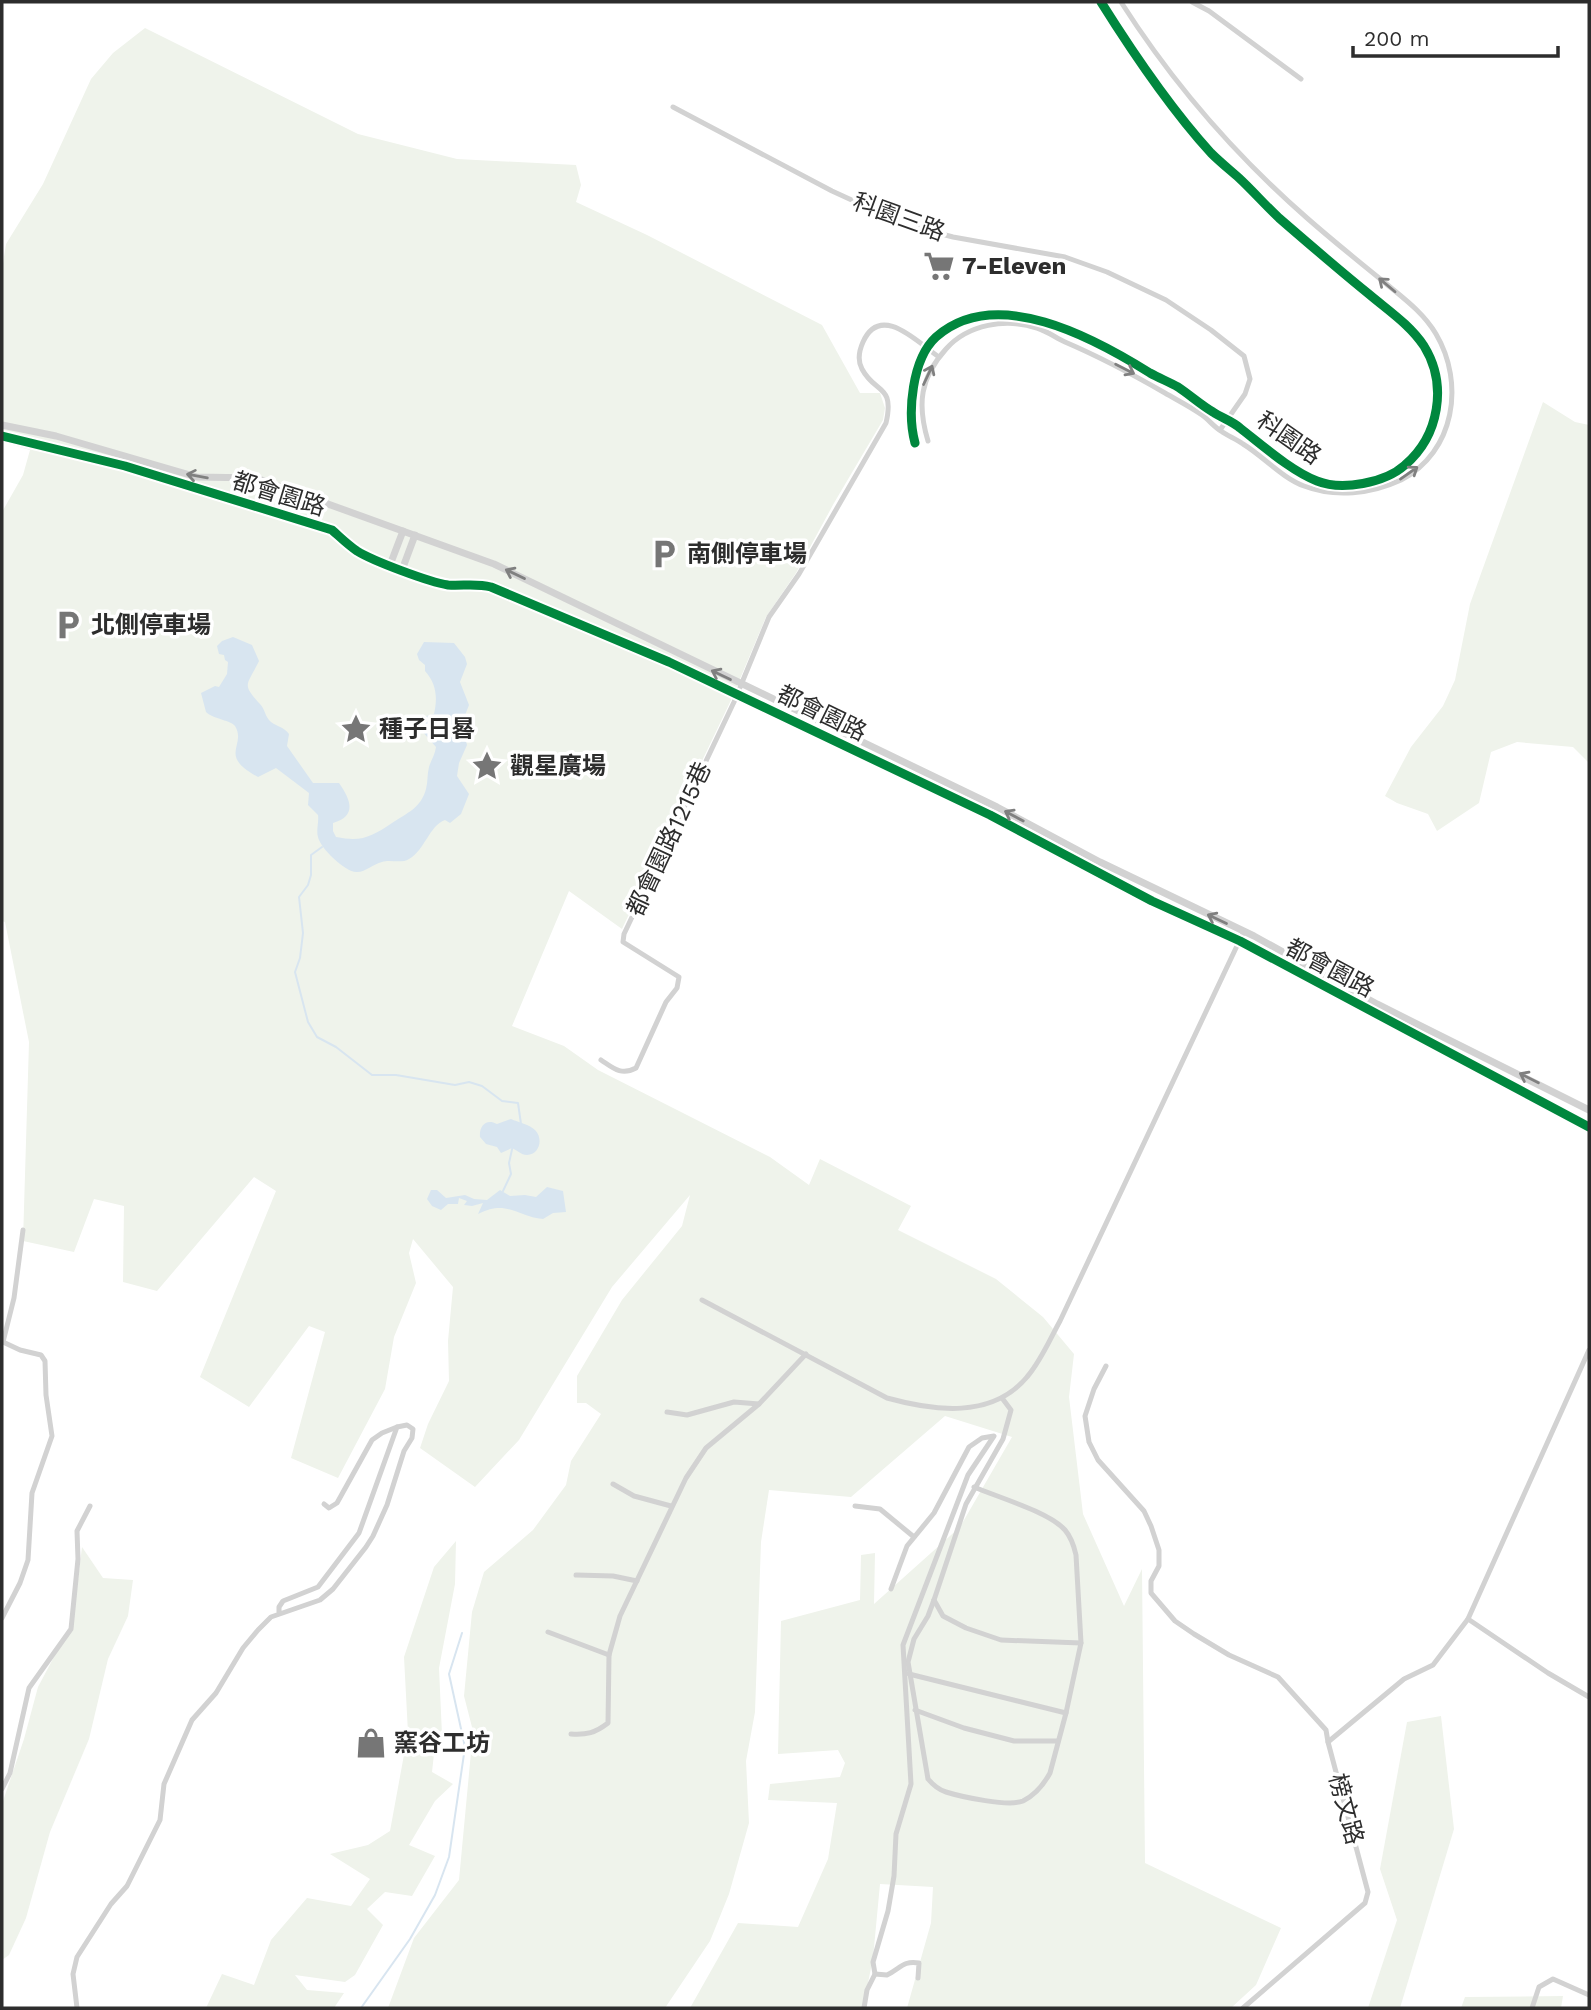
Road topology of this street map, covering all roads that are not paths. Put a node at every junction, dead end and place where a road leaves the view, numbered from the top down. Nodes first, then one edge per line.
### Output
1 (1101, 2) edge
2 (1121, 2) edge
3 (1192, 2) edge
4 (1301, 79) dead end
5 (673, 107) dead end
6 (928, 349) junction
7 (939, 357) junction
8 (1227, 419) junction
9 (2, 425) edge
10 (1220, 430) junction
11 (2, 436) edge
12 (928, 441) dead end
13 (915, 443) dead end
14 (127, 456) junction
15 (148, 463) junction
16 (125, 466) junction
17 (145, 472) junction
18 (403, 531) junction
19 (415, 535) junction
20 (390, 565) junction
21 (402, 570) junction
22 (545, 589) junction
23 (537, 606) junction
24 (674, 652) junction
25 (670, 662) junction
26 (741, 685) junction
27 (735, 698) junction
28 (1244, 932) junction
29 (1240, 942) junction
30 (601, 1060) dead end
31 (1589, 1110) edge
32 (1589, 1127) edge
33 (23, 1230) dead end
34 (702, 1300) dead end
35 (1589, 1350) edge
36 (806, 1354) junction
37 (1106, 1366) dead end
38 (1002, 1398) junction
39 (759, 1404) junction
40 (667, 1412) dead end
41 (397, 1427) junction
42 (613, 1484) dead end
43 (974, 1487) junction
44 (324, 1504) dead end
45 (90, 1506) dead end
46 (671, 1506) junction
47 (855, 1506) dead end
48 (914, 1537) junction
49 (576, 1575) dead end
50 (637, 1581) junction
51 (891, 1590) dead end
52 (934, 1600) junction
53 (279, 1614) junction
54 (2, 1618) edge
55 (1468, 1619) junction
56 (548, 1632) dead end
57 (1081, 1643) junction
58 (609, 1655) junction
59 (909, 1674) junction
60 (1589, 1697) edge
61 (915, 1710) junction
62 (1066, 1713) junction
63 (571, 1734) dead end
64 (1058, 1741) junction
65 (1328, 1742) junction
66 (2, 1789) edge
67 (875, 1974) junction
68 (918, 1978) dead end
69 (1589, 1995) edge
70 (77, 2008) edge
71 (864, 2008) edge
72 (1243, 2008) edge
73 (1532, 2008) edge

1 - 8 street, 科園路
10 -> 2 street, 科園路
3 - 4 street
5 - 8 street, 科園三路
6 - 7 street
6 - 8 street, 科園路
6 - 13 street, 科園路
6 - 26 street
7 -> 10 street, 科園路
12 -> 7 street, 科園路
8 - 10 street, 科園三路
9 - 14 street, 都會園路
11 - 16 street, 都會園路
14 - 15 street, 都會園路
14 - 16 street
15 - 17 street
18 -> 15 street, 都會園路
16 - 17 street, 都會園路
17 - 20 street, 都會園路
18 - 19 street, 都會園路
18 - 20 street
19 - 21 street
22 -> 19 street, 都會園路
20 - 21 street, 都會園路
21 - 23 street, 都會園路
22 - 23 street
22 - 24 street, 都會園路
23 - 25 street, 都會園路
24 - 25 street
26 -> 24 street, 都會園路
25 - 27 street, 都會園路
26 - 27 street
28 -> 26 street, 都會園路
27 - 29 street, 都會園路
27 - 30 street, 都會園路1215巷
28 - 29 street
31 -> 28 street, 都會園路
29 - 32 street, 都會園路
29 - 38 street
33 - 54 street
34 - 36 street
35 - 55 street, 榜文路
36 - 38 street
36 - 39 street
37 - 65 street
38 - 43 street
39 - 40 street
39 - 46 street
41 - 44 street
41 - 53 street
41 - 53 street
42 - 46 street
43 - 52 street
43 - 57 street
45 - 66 street
46 - 50 street
47 - 48 street
48 - 51 street
48 - 67 street
49 - 50 street
50 - 58 street
52 - 57 street
52 - 59 street
53 - 70 street
55 - 60 street
55 - 65 street, 榜文路
56 - 58 street
57 - 62 street
58 - 63 street
59 - 61 street
59 - 62 street
61 - 64 street
61 - 64 street
62 - 64 street
65 - 72 street, 榜文路
67 - 68 street
67 - 71 street
69 - 73 street

